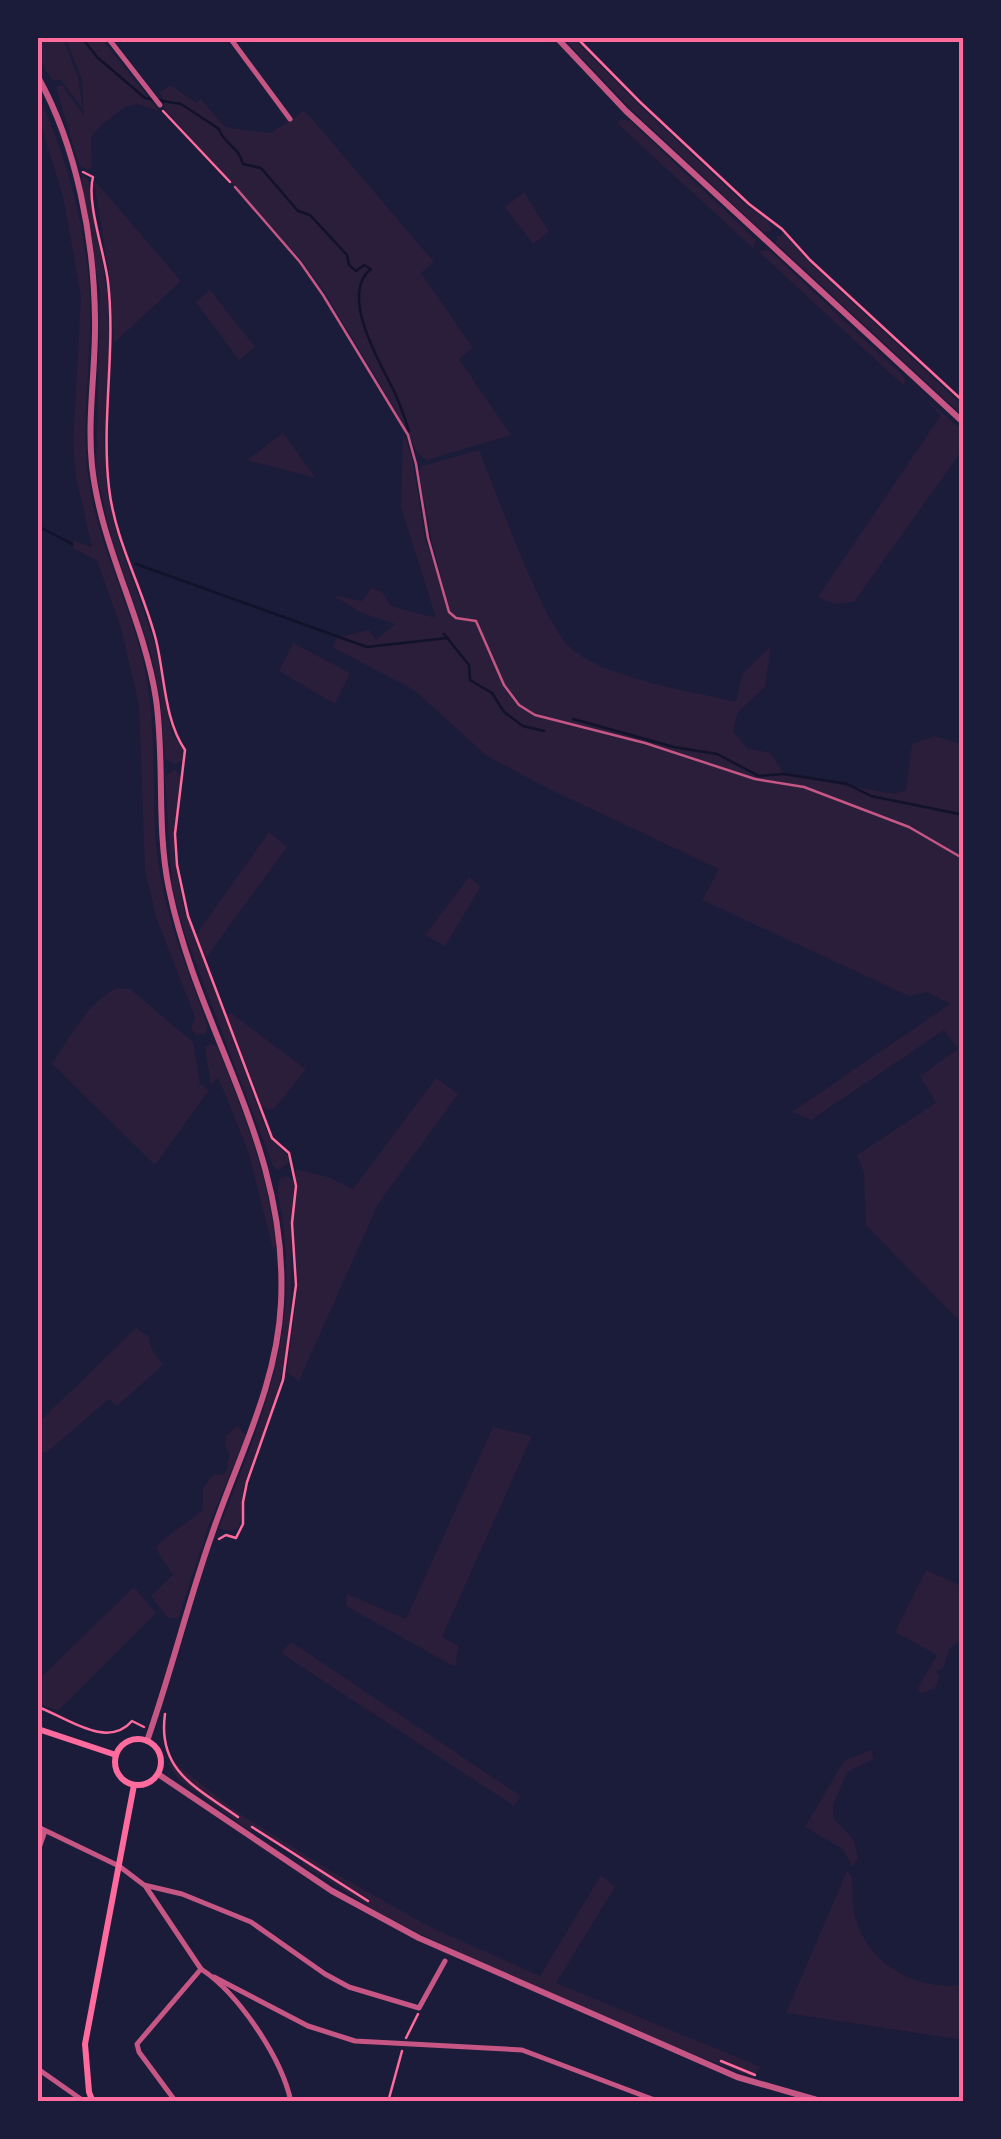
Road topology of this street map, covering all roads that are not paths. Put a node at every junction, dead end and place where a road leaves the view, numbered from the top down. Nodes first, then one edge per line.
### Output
1 (108, 38) edge
2 (230, 38) edge
3 (558, 38) edge
4 (38, 77) edge
5 (160, 106) road end
6 (290, 119) dead end
7 (235, 187) road end
8 (964, 424) edge
9 (964, 859) edge
10 (38, 1729) edge
11 (146, 1741) junction
12 (116, 1755) junction
13 (158, 1774) junction
14 (134, 1785) junction
15 (38, 1828) edge
16 (45, 1831) junction
17 (38, 1851) edge
18 (120, 1866) junction
19 (144, 1885) junction
20 (445, 1960) dead end
21 (201, 1969) junction
22 (214, 1977) junction
23 (38, 2069) edge
24 (84, 2102) edge
25 (93, 2102) edge
26 (176, 2102) edge
27 (291, 2102) edge
28 (660, 2102) edge
29 (824, 2102) edge

1 - 5 street
2 - 6 street
3 - 8 street
4 - 11 street
7 - 9 lane
10 - 12 main road
11 - 12 main road
11 - 13 main road
12 - 14 main road
13 - 14 main road
13 - 29 street
14 - 18 main road
15 - 16 street
16 - 17 street
16 - 18 street
18 - 19 street
18 - 25 main road
19 - 20 street
19 - 21 street
21 - 22 street
21 - 26 street
22 - 27 street
22 - 28 street
23 - 24 street

